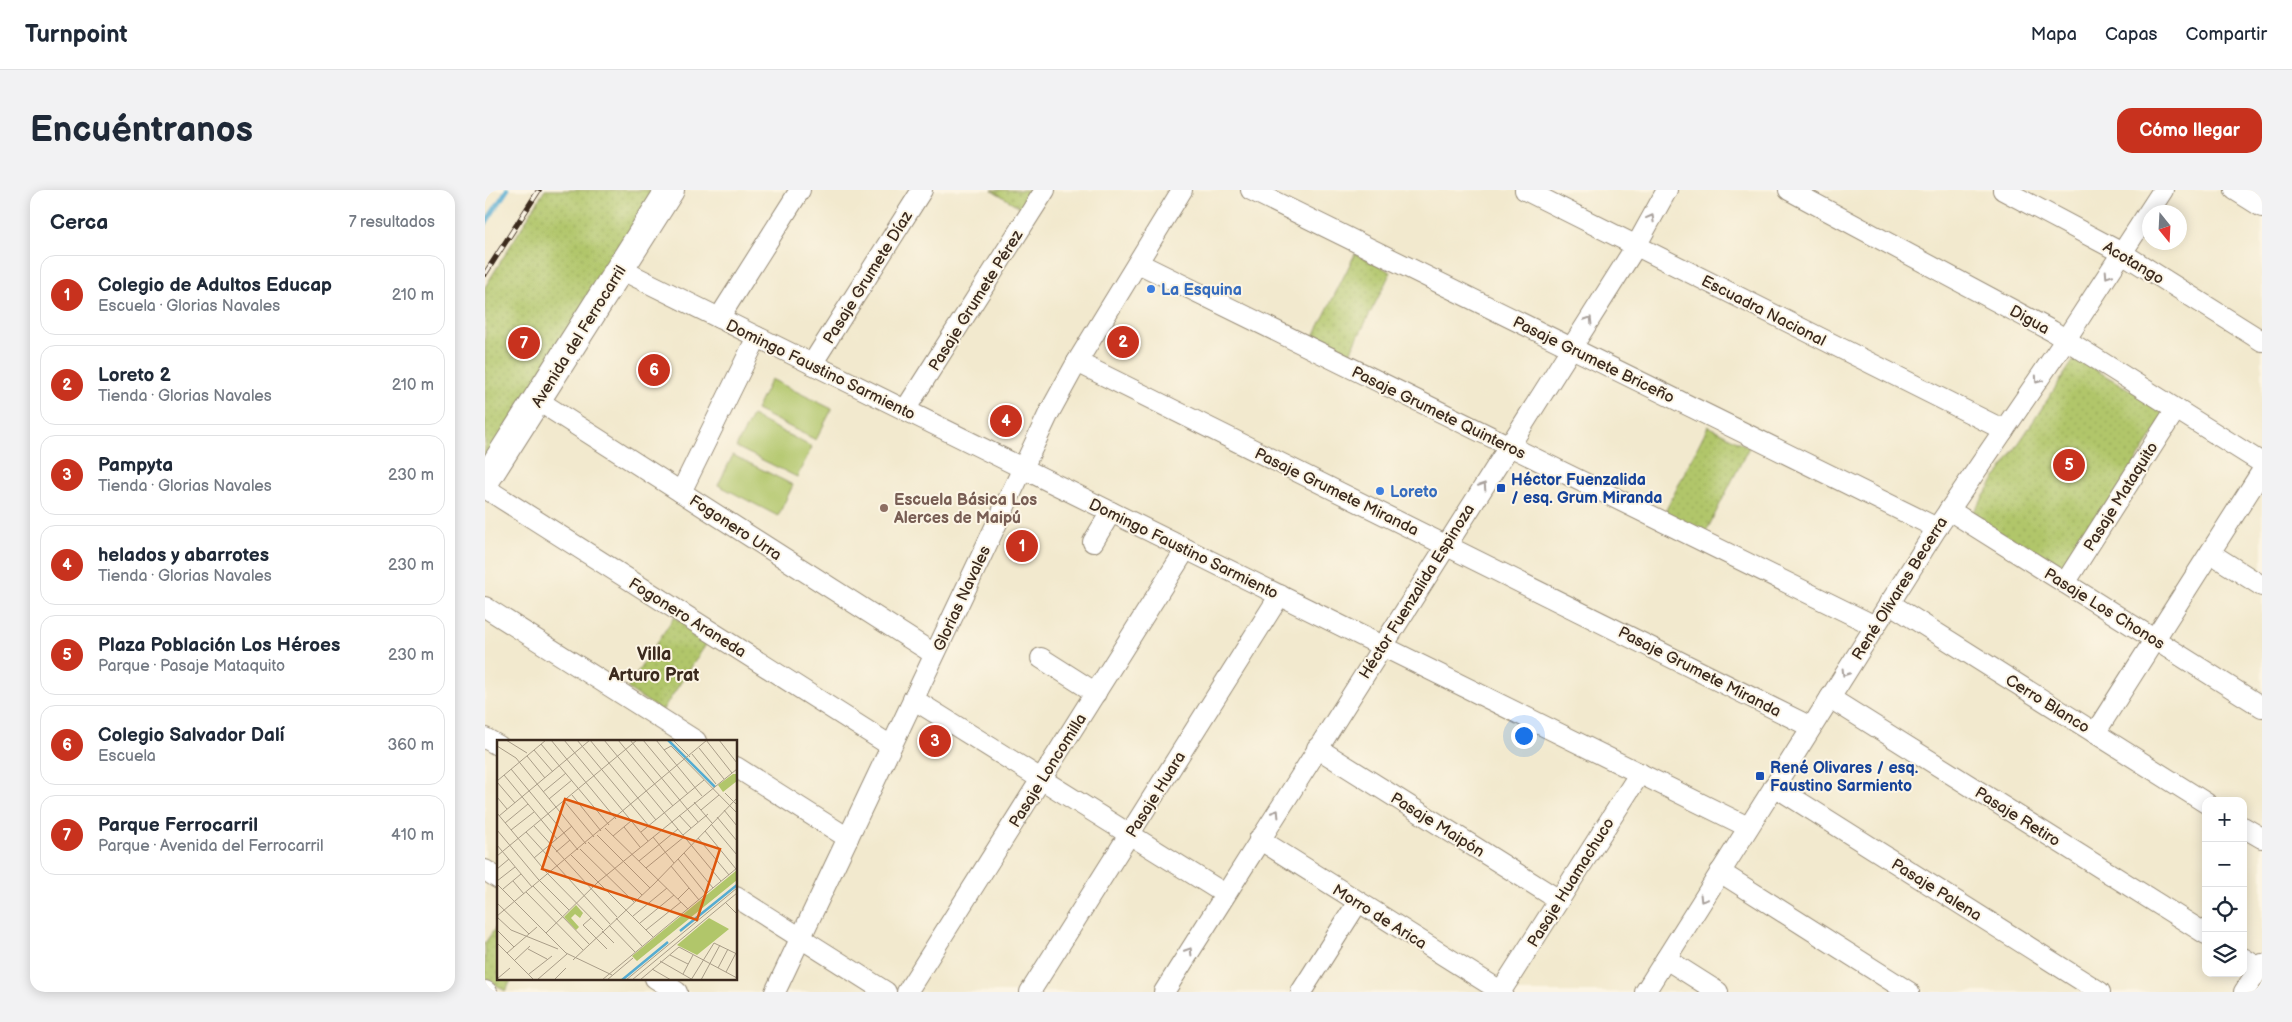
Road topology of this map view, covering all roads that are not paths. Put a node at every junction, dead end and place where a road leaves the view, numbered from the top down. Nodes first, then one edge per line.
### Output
1 (670, 190) edge
2 (800, 190) edge
3 (922, 190) edge
4 (1045, 190) edge
5 (1182, 190) edge
6 (1251, 190) edge
7 (1525, 190) edge
8 (1667, 190) edge
9 (1789, 190) edge
10 (2003, 190) edge
11 (2163, 190) edge
12 (2235, 190) edge
13 (2262, 207) edge
14 (1636, 246) junction
15 (2122, 253) junction
16 (1137, 263) junction
17 (620, 269) junction
18 (719, 318) junction
19 (757, 337) junction
20 (2066, 340) junction
21 (2262, 341) edge
22 (1572, 348) junction
23 (1077, 362) junction
24 (812, 364) junction
25 (537, 400) junction
26 (2175, 409) junction
27 (905, 410) junction
28 (2004, 430) junction
29 (1508, 446) junction
30 (2262, 463) edge
31 (1022, 468) junction
32 (2262, 471) edge
33 (485, 481) edge
34 (485, 488) edge
35 (681, 492) junction
36 (1949, 510) junction
37 (1111, 512) junction
38 (1937, 528) junction
39 (1093, 542) dead end
40 (1446, 544) junction
41 (1186, 549) junction
42 (2210, 553) junction
43 (2065, 583) junction
44 (2262, 586) edge
45 (1280, 595) junction
46 (1889, 603) junction
47 (485, 606) edge
48 (1875, 626) junction
49 (2155, 639) junction
50 (1381, 646) junction
51 (934, 654) junction
52 (1041, 658) dead end
53 (1096, 692) junction
54 (1830, 698) junction
55 (913, 699) junction
56 (2262, 707) edge
57 (1811, 727) junction
58 (2095, 733) junction
59 (485, 738) edge
60 (694, 740) edge
61 (497, 745) edge
62 (891, 746) junction
63 (1317, 748) junction
64 (737, 768) edge
65 (1640, 773) junction
66 (1041, 779) junction
67 (1774, 786) junction
68 (2202, 800) edge
69 (1748, 827) junction
70 (2247, 829) edge
71 (1129, 834) junction
72 (848, 838) junction
73 (2262, 838) edge
74 (1259, 839) junction
75 (485, 870) edge
76 (1720, 872) junction
77 (497, 878) edge
78 (1225, 894) junction
79 (737, 898) edge
80 (1559, 900) junction
81 (1358, 902) junction
82 (2203, 932) edge
83 (801, 938) junction
84 (1666, 959) junction
85 (2255, 963) edge
86 (658, 980) edge
87 (677, 992) edge
88 (775, 992) edge
89 (886, 992) edge
90 (907, 992) edge
91 (1030, 992) edge
92 (1164, 992) edge
93 (1301, 992) edge
94 (1501, 992) edge
95 (1645, 992) edge
96 (1718, 992) edge
97 (1909, 992) edge
98 (2100, 992) edge
99 (2244, 992) edge

1 - 17 street, Avenida del Ferrocarril
2 - 18 street
3 - 24 street, Pasaje Grumete Díaz
4 - 27 street, Pasaje Grumete Pérez
5 - 16 street, Glorias Navales
6 - 22 street, Pasaje Grumete Briceño
7 - 14 street, Escuadra Nacional
14 -> 8 street, Héctor Fuenzalida Espinoza
9 - 20 street, Digua
10 - 15 street, Acotango
11 - 15 street, René Olivares Becerra
12 - 13 street
22 -> 14 street, Héctor Fuenzalida Espinoza
14 - 28 street, Escuadra Nacional
15 -> 20 street, René Olivares Becerra
15 - 21 street, Acotango
16 - 23 street, Glorias Navales
16 - 29 street, Pasaje Grumete Quinteros
17 - 18 street, Domingo Faustino Sarmiento
17 - 25 street, Avenida del Ferrocarril
18 - 19 street, Domingo Faustino Sarmiento
19 - 24 street, Domingo Faustino Sarmiento
19 - 35 street
20 - 26 street, Digua
20 -> 28 street, René Olivares Becerra
22 - 29 street, Héctor Fuenzalida Espinoza
22 - 38 street, Pasaje Grumete Briceño
23 - 31 street, Glorias Navales
23 - 40 street, Pasaje Grumete Miranda
24 - 27 street, Domingo Faustino Sarmiento
25 - 33 street, Avenida del Ferrocarril
25 - 35 street, Fogonero Urra
26 - 30 street, Digua
26 - 43 street, Pasaje Mataquito
27 - 31 street, Domingo Faustino Sarmiento
28 - 36 street, René Olivares Becerra
40 -> 29 street, Héctor Fuenzalida Espinoza
29 - 48 street, Pasaje Grumete Quinteros
31 - 37 street, Domingo Faustino Sarmiento
31 - 51 street, Glorias Navales
32 - 42 street
34 - 62 street, Fogonero Araneda
35 - 51 street, Fogonero Urra
36 - 38 street, René Olivares Becerra
36 - 43 street, Pasaje Los Chonos
37 - 39 street
37 - 41 street, Domingo Faustino Sarmiento
38 - 46 street, René Olivares Becerra
40 - 50 street, Héctor Fuenzalida Espinoza
40 - 57 street, Pasaje Grumete Miranda
41 - 45 street, Domingo Faustino Sarmiento
41 - 53 street, Pasaje Loncomilla
42 - 44 street
42 - 49 street
43 - 49 street, Pasaje Los Chonos
45 - 50 street, Domingo Faustino Sarmiento
45 - 71 street, Pasaje Huara
46 - 48 street, René Olivares Becerra
46 - 58 street, Cerro Blanco
47 - 60 street
48 -> 54 street, René Olivares Becerra
49 - 56 street, Pasaje Los Chonos
49 - 58 street
50 - 63 street, Héctor Fuenzalida Espinoza
50 - 65 street, Domingo Faustino Sarmiento
51 - 55 street, Glorias Navales
52 - 53 street
53 - 66 street, Pasaje Loncomilla
54 - 57 street, René Olivares Becerra
54 - 82 street, Pasaje Retiro
55 - 62 street, Glorias Navales
55 - 66 street
57 - 67 street, René Olivares Becerra
58 - 68 street, Cerro Blanco
59 - 61 street
62 - 72 street, Glorias Navales
74 -> 63 street, Héctor Fuenzalida Espinoza
63 - 80 street, Pasaje Maipón
64 - 72 street
65 - 69 street, Domingo Faustino Sarmiento
65 - 80 street, Pasaje Huamachuco
66 - 71 street
66 - 90 street, Pasaje Loncomilla
67 - 69 street, René Olivares Becerra
67 - 98 street, Pasaje Palena
69 - 76 street, René Olivares Becerra
70 - 73 street
71 - 78 street
71 - 91 street, Pasaje Huara
72 - 83 street, Glorias Navales
74 - 78 street, Héctor Fuenzalida Espinoza
74 - 81 street, Morro de Arica
75 - 77 street
76 -> 84 street, René Olivares Becerra
76 - 97 street
92 -> 78 street, Héctor Fuenzalida Espinoza
79 - 83 street
80 - 94 street, Pasaje Huamachuco
81 - 93 street
81 - 94 street, Morro de Arica
83 - 88 street, Glorias Navales
83 - 89 street
84 - 95 street, René Olivares Becerra
84 - 96 street
85 - 99 street
86 - 87 street

